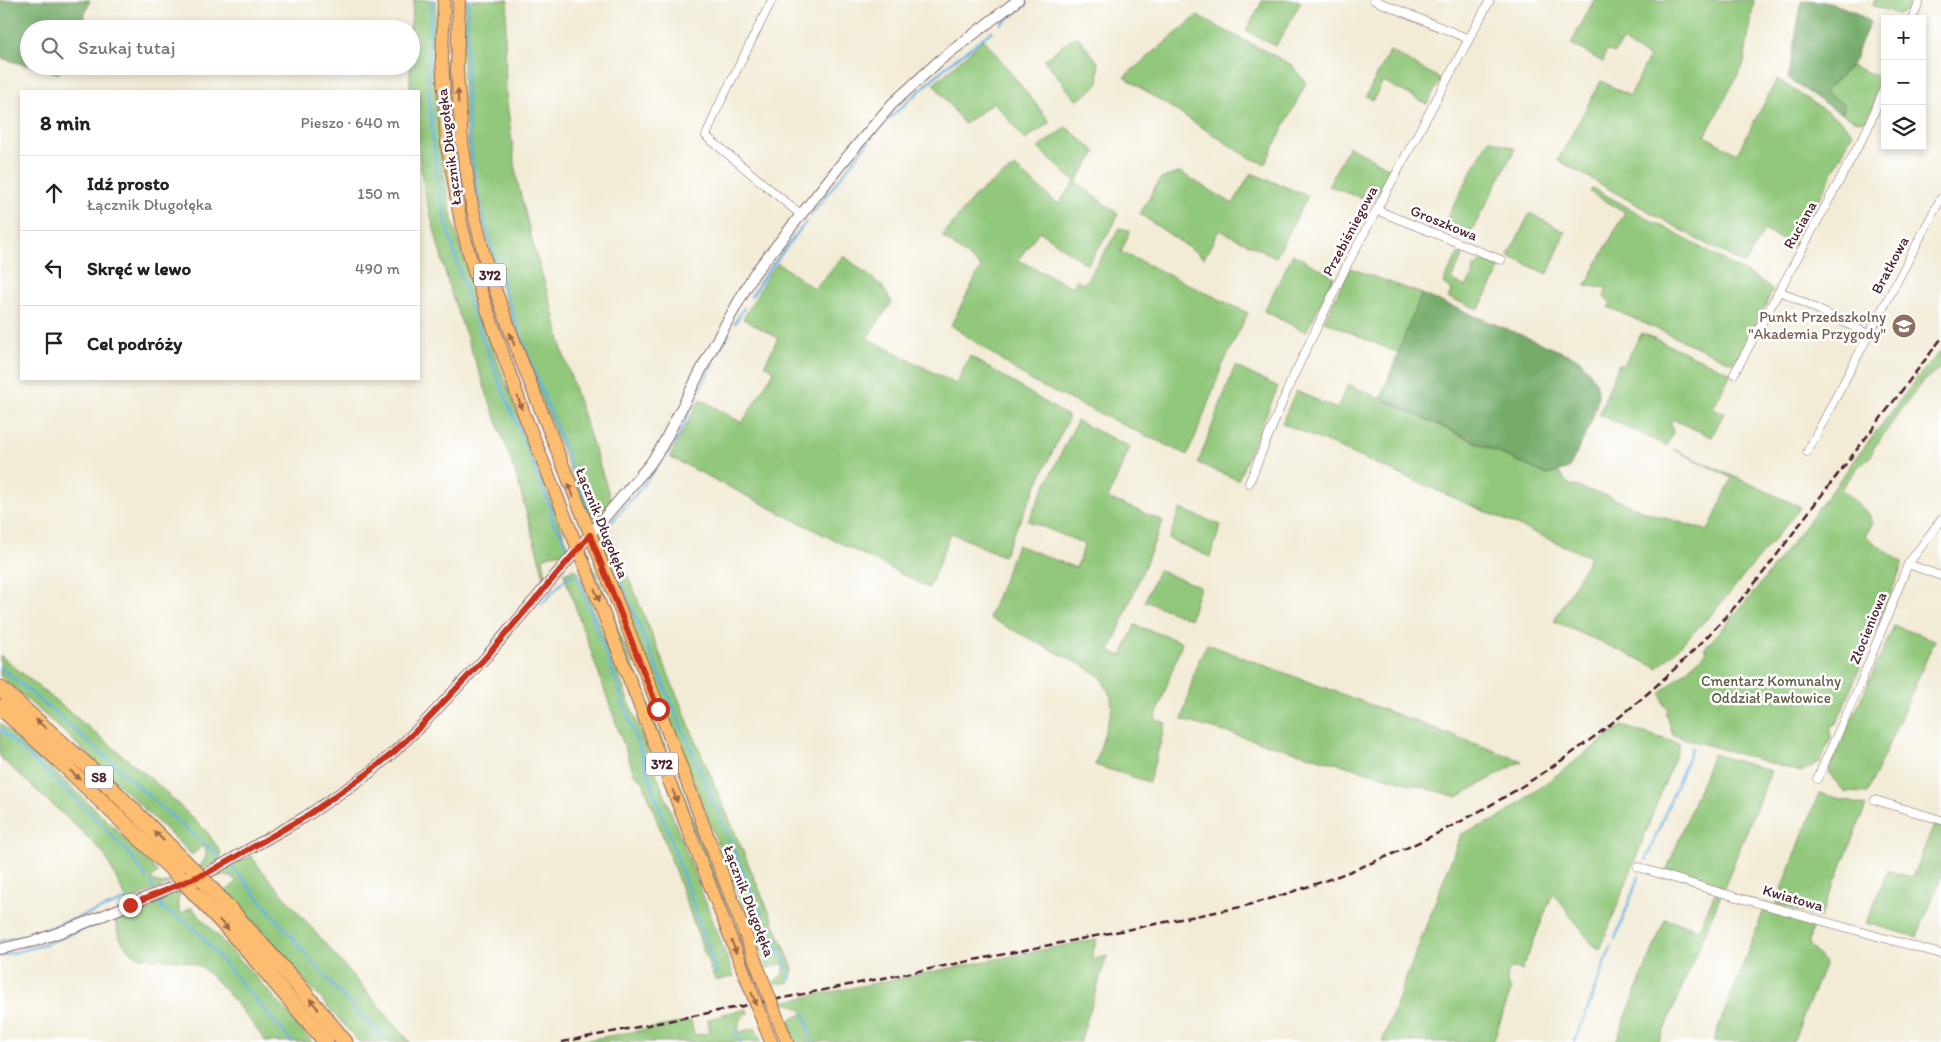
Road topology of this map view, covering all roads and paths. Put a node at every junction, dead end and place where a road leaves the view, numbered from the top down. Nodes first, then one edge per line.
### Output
1 (444, 0) edge
2 (459, 0) edge
3 (772, 0) edge
4 (1018, 0) edge
5 (1374, 0) edge
6 (1490, 0) edge
7 (1920, 0) edge
8 (1914, 15) edge
9 (1469, 39) junction
10 (1881, 96) edge
11 (1941, 198) edge
12 (1376, 210) junction
13 (801, 215) junction
14 (1502, 260) dead end
15 (1780, 291) junction
16 (1868, 334) junction
17 (1734, 374) dead end
18 (1807, 452) dead end
19 (1249, 483) dead end
20 (1941, 520) edge
21 (590, 535) junction
22 (578, 550) junction
23 (1908, 564) junction
24 (1941, 576) edge
25 (0, 688) edge
26 (0, 707) edge
27 (1817, 779) dead end
28 (1875, 800) dead end
29 (1941, 820) edge
30 (1638, 867) dead end
31 (0, 950) edge
32 (1941, 954) edge
33 (326, 1042) edge
34 (345, 1042) edge
35 (771, 1042) edge
36 (787, 1042) edge

1 -> 22 main road, Łącznik Długołęka / 372
21 -> 2 main road, Łącznik Długołęka / 372
3 - 13 street
4 - 13 street
5 - 9 street
6 - 9 street, Przebiśniegowa
7 - 8 street
9 - 12 street, Przebiśniegowa
10 - 15 street, Ruciana
11 - 16 street, Bratkowa
12 - 14 street, Groszkowa
12 - 19 street, Przebiśniegowa
13 - 21 street
15 - 16 street
15 - 17 street, Ruciana
16 - 18 street, Bratkowa
20 - 23 street, Złocieniowa
21 - 22 street
21 - 36 main road, Łącznik Długołęka / 372, bridge
22 - 31 street
22 -> 35 main road, Łącznik Długołęka / 372, bridge
23 - 24 street
23 - 27 street, Złocieniowa
34 -> 25 highway, S8, bridge
26 -> 33 highway, S8, bridge
28 - 29 street
30 - 32 street, Kwiatowa

